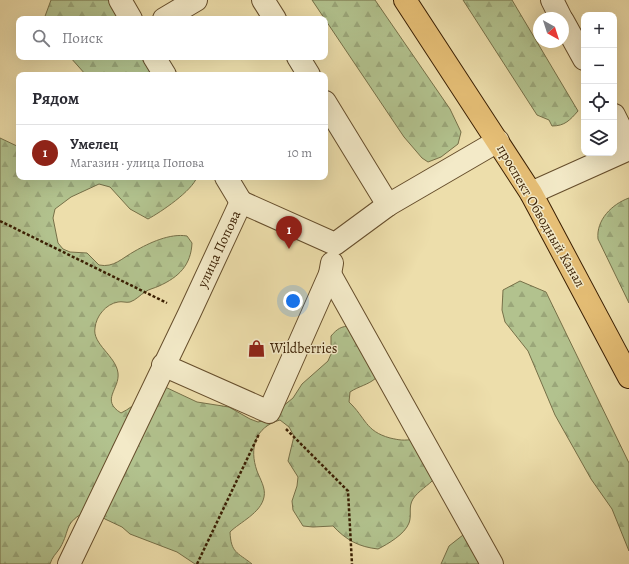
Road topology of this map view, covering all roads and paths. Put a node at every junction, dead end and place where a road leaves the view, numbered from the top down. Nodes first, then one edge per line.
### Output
1 (120, 0) edge
2 (196, 0) edge
3 (263, 0) edge
4 (405, 0) edge
5 (552, 0) edge
6 (558, 12) edge
7 (129, 16) edge
8 (169, 16) edge
9 (273, 16) edge
10 (569, 32) edge
11 (581, 54) edge
12 (156, 60) edge
13 (300, 60) edge
14 (163, 72) edge
15 (307, 72) edge
16 (328, 107) edge
17 (617, 120) edge
18 (498, 141) junction
19 (629, 145) edge
20 (629, 149) edge
21 (228, 180) edge
22 (531, 193) junction
23 (241, 202) junction
24 (388, 205) junction
25 (0, 221) edge
26 (335, 244) junction
27 (330, 274) junction
28 (190, 314) junction
29 (163, 365) junction
30 (629, 377) edge
31 (269, 412) junction
32 (69, 564) edge
33 (197, 564) edge
34 (352, 564) edge
35 (492, 564) edge

1 - 7 street
2 - 8 street
3 - 9 street
4 - 18 main road, проспект Обводный Канал
5 - 6 street
10 - 11 street
12 - 14 street
13 - 15 street
16 - 24 street
17 - 19 street
18 - 22 main road, проспект Обводный Канал
18 - 24 street
20 - 22 street
21 - 23 street
22 - 30 main road, проспект Обводный Канал
23 - 26 street, улица Попова
23 - 28 street, улица Попова
24 - 26 street
25 - 28 path
26 - 27 street
27 - 31 street
27 - 35 street
28 - 29 street, улица Попова
29 - 31 street
29 - 32 street, улица Попова
31 - 33 path
31 - 34 path

